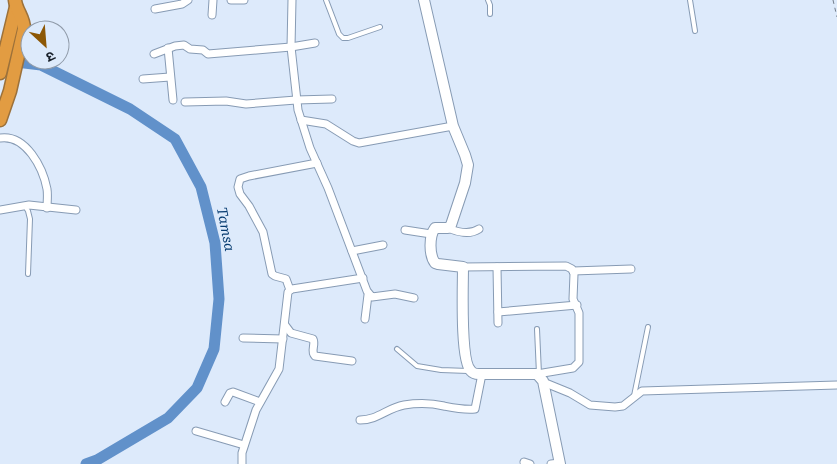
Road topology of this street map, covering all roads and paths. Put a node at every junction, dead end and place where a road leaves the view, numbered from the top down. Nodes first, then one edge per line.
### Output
1 (188, 0) edge
2 (213, 0) edge
3 (231, 0) edge
4 (244, 0) edge
5 (292, 0) edge
6 (326, 0) edge
7 (424, 0) edge
8 (488, 0) edge
9 (690, 0) edge
10 (833, 0) edge
11 (15, 7) edge
12 (156, 9) dead end
13 (490, 14) dead end
14 (212, 15) dead end
15 (837, 17) edge
16 (380, 27) dead end
17 (695, 31) dead end
18 (315, 43) dead end
19 (291, 47) junction
20 (168, 48) junction
21 (154, 54) dead end
22 (0, 73) edge
23 (170, 77) junction
24 (143, 79) dead end
25 (332, 99) dead end
26 (173, 100) dead end
27 (296, 100) junction
28 (186, 102) dead end
29 (0, 120) edge
30 (301, 120) junction
31 (452, 126) junction
32 (0, 138) edge
33 (317, 163) junction
34 (25, 206) junction
35 (47, 208) junction
36 (0, 210) edge
37 (76, 210) dead end
38 (448, 228) junction
39 (479, 229) dead end
40 (405, 230) dead end
41 (431, 234) junction
42 (383, 245) dead end
43 (352, 250) junction
44 (497, 266) junction
45 (463, 267) junction
46 (631, 269) dead end
47 (573, 271) junction
48 (28, 274) dead end
49 (363, 278) junction
50 (290, 290) junction
51 (368, 295) junction
52 (414, 298) dead end
53 (577, 305) junction
54 (498, 312) junction
55 (366, 319) dead end
56 (498, 323) dead end
57 (285, 324) junction
58 (648, 327) dead end
59 (537, 329) dead end
60 (243, 338) dead end
61 (283, 339) junction
62 (397, 350) dead end
63 (352, 361) dead end
64 (471, 371) junction
65 (482, 374) junction
66 (540, 377) junction
67 (837, 384) edge
68 (634, 396) junction
69 (225, 402) dead end
70 (260, 402) junction
71 (360, 420) dead end
72 (196, 432) dead end
73 (244, 445) junction
74 (242, 464) edge
75 (557, 464) edge

1 - 12 street
2 - 14 street
3 - 4 street
5 - 19 street
6 - 16 lane
7 - 31 street
8 - 13 lane
9 - 17 lane
10 - 15 path
11 - 22 highway
11 - 29 highway
18 - 19 street
19 - 20 street
19 - 27 street
20 - 21 street
20 - 23 street
23 - 24 street
23 - 26 street
25 - 27 street
27 - 28 street
27 - 30 street
30 - 31 street
30 - 33 street
31 - 38 street
32 - 35 street
33 - 43 street
33 - 50 street
34 - 35 street
34 - 36 street
34 - 48 lane
35 - 37 street
38 - 39 street
38 - 41 street
40 - 41 street
41 - 45 street
42 - 43 street
43 - 49 street
44 - 45 street
44 - 47 street
44 - 54 street
45 - 64 street
46 - 47 street
47 - 53 street
49 - 50 street
49 - 51 street
50 - 57 street
51 - 52 street
51 - 55 street
53 - 54 street
53 - 66 street
54 - 56 street
57 - 61 street
57 - 63 street
58 - 68 lane
59 - 66 lane
60 - 61 street
61 - 70 street
62 - 64 lane
64 - 65 street
65 - 66 street
65 - 71 street
66 - 68 street
66 - 75 street
67 - 68 street
69 - 70 street
70 - 73 street
72 - 73 street
73 - 74 street

